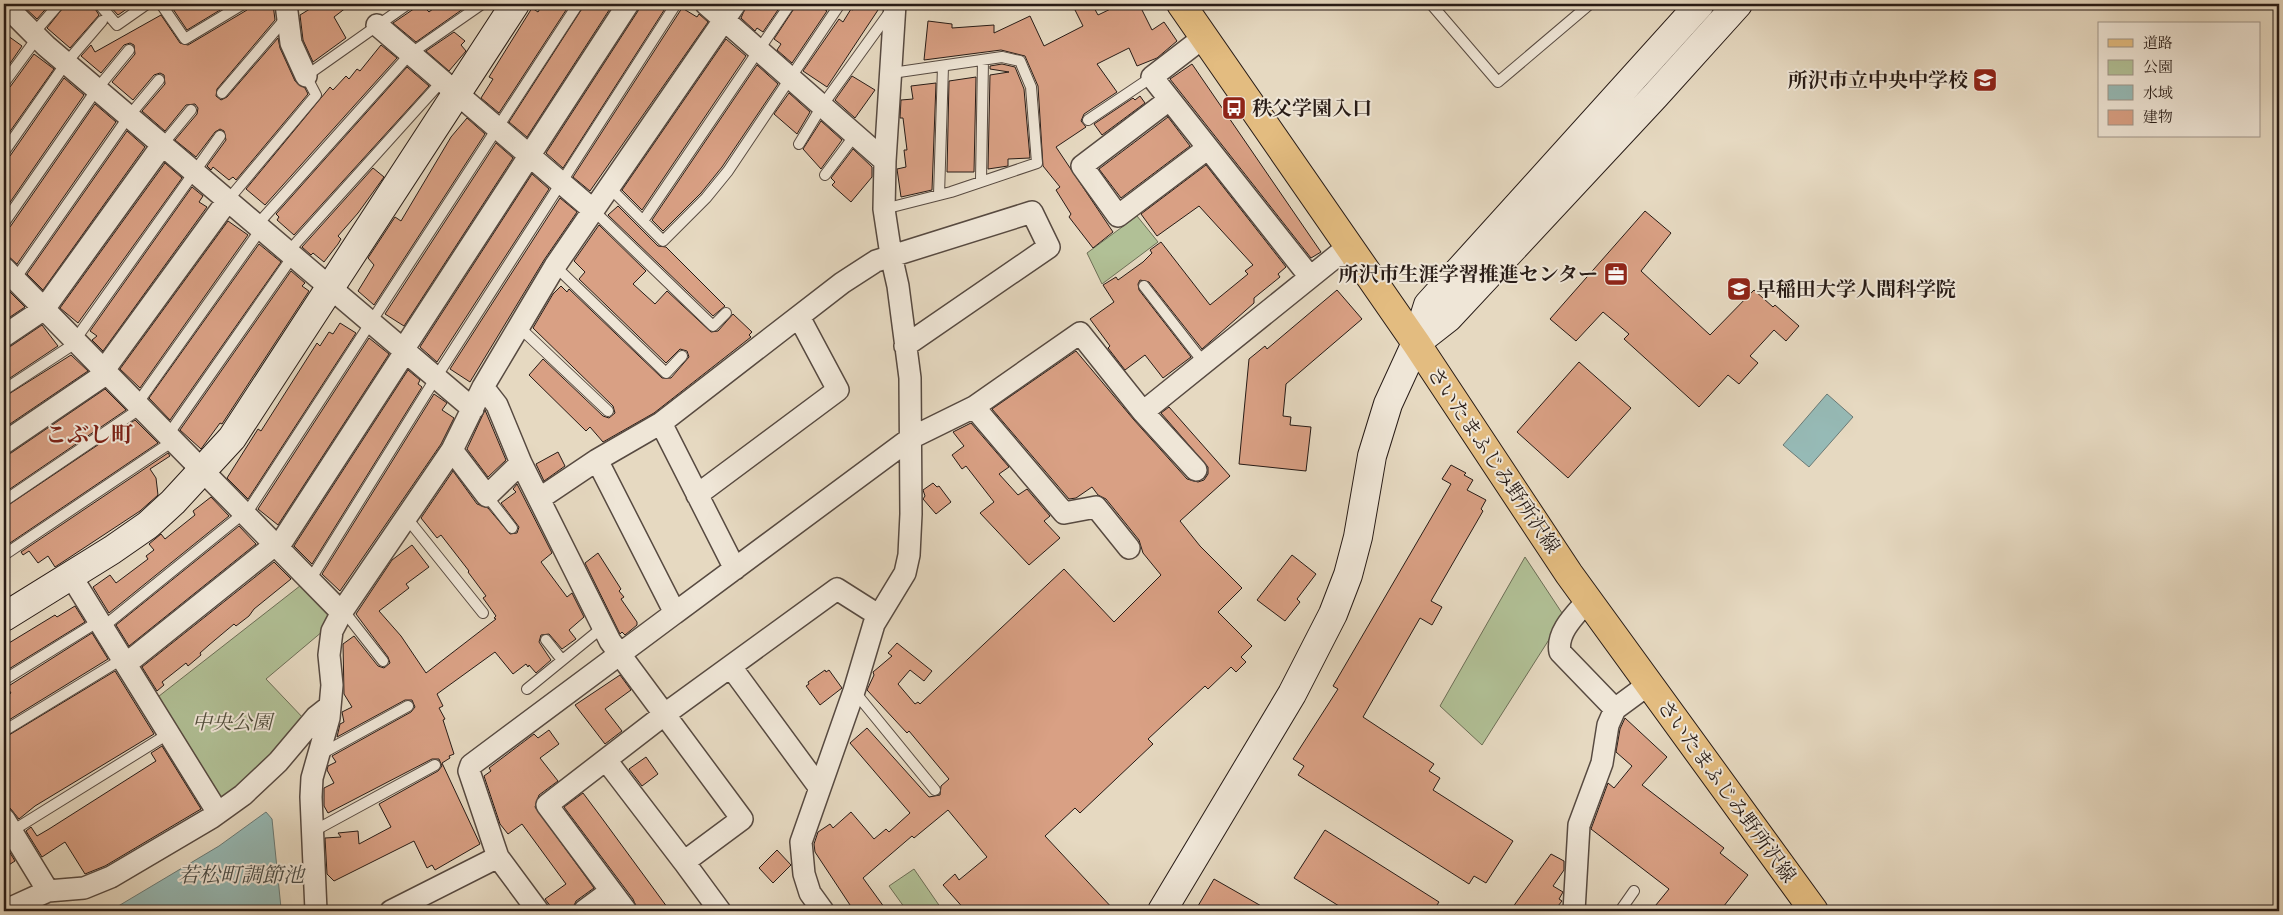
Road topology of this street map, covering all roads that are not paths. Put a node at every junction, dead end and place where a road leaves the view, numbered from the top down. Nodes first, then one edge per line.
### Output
1 (59, 4) edge
2 (99, 4) edge
3 (147, 4) edge
4 (161, 4) edge
5 (243, 4) edge
6 (408, 4) edge
7 (482, 4) edge
8 (514, 4) edge
9 (578, 4) edge
10 (628, 4) edge
11 (676, 4) edge
12 (706, 4) edge
13 (790, 4) edge
14 (840, 4) edge
15 (1181, 4) edge
16 (1431, 4) edge
17 (1590, 4) edge
18 (1700, 4) edge
19 (1738, 4) edge
20 (895, 5) edge
21 (6, 6) edge
22 (287, 10) edge
23 (729, 12) edge
24 (102, 21) dead end
25 (377, 26) junction
26 (35, 36) junction
27 (1204, 37) junction
28 (130, 50) dead end
29 (759, 50) junction
30 (410, 54) junction
31 (983, 60) junction
32 (66, 63) junction
33 (943, 66) junction
34 (892, 73) junction
35 (306, 76) junction
36 (1152, 78) junction
37 (791, 79) junction
38 (159, 80) dead end
39 (4, 83) edge
40 (449, 87) junction
41 (98, 89) junction
42 (222, 93) dead end
43 (1169, 100) junction
44 (822, 106) junction
45 (190, 110) dead end
46 (129, 116) junction
47 (1088, 120) dead end
48 (497, 129) junction
49 (855, 135) junction
50 (220, 136) dead end
51 (163, 144) junction
52 (799, 144) dead end
53 (1208, 148) junction
54 (4, 152) edge
55 (528, 155) junction
56 (885, 161) junction
57 (194, 171) junction
58 (825, 176) dead end
59 (981, 180) junction
60 (561, 183) junction
61 (609, 187) junction
62 (939, 195) junction
63 (228, 200) junction
64 (884, 209) junction
65 (593, 210) junction
66 (643, 221) junction
67 (4, 223) edge
68 (259, 227) junction
69 (1349, 246) junction
70 (291, 254) junction
71 (891, 255) junction
72 (555, 266) junction
73 (7, 277) edge
74 (1310, 277) junction
75 (1144, 286) dead end
76 (330, 287) junction
77 (44, 309) junction
78 (726, 314) dead end
79 (799, 317) junction
80 (372, 322) junction
81 (518, 326) junction
82 (4, 336) edge
83 (76, 341) junction
84 (1416, 343) junction
85 (905, 346) junction
86 (404, 351) junction
87 (682, 356) dead end
88 (1204, 363) junction
89 (105, 372) junction
90 (435, 379) junction
91 (483, 387) junction
92 (4, 390) edge
93 (139, 406) junction
94 (974, 407) junction
95 (473, 409) junction
96 (608, 411) dead end
97 (1143, 412) junction
98 (661, 423) junction
99 (170, 438) junction
100 (911, 438) junction
101 (4, 443) edge
102 (452, 450) junction
103 (597, 460) junction
104 (521, 463) junction
105 (1196, 470) dead end
106 (203, 471) junction
107 (697, 495) junction
108 (487, 496) junction
109 (539, 498) junction
110 (4, 501) edge
111 (245, 514) junction
112 (406, 516) junction
113 (512, 528) dead end
114 (278, 545) junction
115 (1129, 548) dead end
116 (4, 555) edge
117 (735, 568) junction
118 (71, 576) junction
119 (310, 580) junction
120 (1588, 600) junction
121 (343, 611) junction
122 (675, 613) junction
123 (483, 614) dead end
124 (878, 615) junction
125 (4, 617) edge
126 (101, 624) junction
127 (603, 627) junction
128 (546, 640) dead end
129 (620, 653) junction
130 (562, 660) junction
131 (124, 661) junction
132 (383, 661) dead end
133 (731, 667) junction
134 (4, 680) edge
135 (1649, 684) junction
136 (527, 689) dead end
137 (854, 690) junction
138 (330, 706) junction
139 (408, 706) dead end
140 (1615, 709) junction
141 (665, 714) junction
142 (4, 731) edge
143 (168, 734) junction
144 (321, 754) junction
145 (606, 760) junction
146 (435, 765) dead end
147 (819, 788) junction
148 (935, 790) dead end
149 (218, 813) junction
150 (7, 825) edge
151 (312, 832) junction
152 (498, 857) junction
153 (684, 862) junction
154 (48, 891) junction
155 (611, 891) junction
156 (1634, 891) dead end
157 (33, 906) edge
158 (4, 911) edge
159 (316, 911) edge
160 (391, 911) edge
161 (538, 911) edge
162 (584, 911) edge
163 (626, 911) edge
164 (720, 911) edge
165 (823, 911) edge
166 (1162, 911) edge
167 (1574, 911) edge
168 (1620, 911) edge
169 (1814, 911) edge

1 - 26 lane
2 - 3 lane
4 - 5 lane
6 - 25 lane
7 - 30 lane
8 - 40 street
9 - 48 lane
10 - 55 street
11 - 60 lane
12 - 23 street
13 - 29 lane
14 - 37 lane
15 - 27 main road, さいたまふじみ野所沢線
16 - 17 lane
18 - 84 street
19 - 84 street
20 - 34 street
20 - 44 lane
21 - 26 street
22 - 35 street
22 - 42 lane
23 - 29 street
23 - 61 street
24 - 32 lane
25 - 30 street
25 - 35 lane
26 - 32 street
26 - 39 lane
27 - 36 street
27 - 69 main road, さいたまふじみ野所沢線
28 - 41 lane
29 - 37 street
29 - 66 lane
30 - 40 street
30 - 68 lane
31 - 33 lane
31 - 59 lane
31 - 59 lane
32 - 41 street
32 - 54 lane
33 - 34 lane
33 - 62 lane
34 - 56 street
35 - 63 lane
36 - 43 street
36 - 47 lane
37 - 44 street
37 - 66 lane
38 - 46 lane
40 - 48 street
40 - 70 lane
40 - 76 street
41 - 46 street
41 - 67 lane
43 - 53 street
43 - 53 street
44 - 49 street
44 - 52 lane
45 - 51 lane
46 - 51 street
46 - 73 lane
48 - 55 street
48 - 80 lane
49 - 56 street
49 - 58 lane
50 - 57 lane
51 - 57 street
51 - 77 street
53 - 74 street
55 - 60 street
55 - 86 street
56 - 64 street
57 - 63 street
57 - 83 lane
59 - 62 lane
60 - 65 street
60 - 90 lane
61 - 65 street
61 - 66 lane
62 - 64 lane
63 - 68 street
63 - 89 street
64 - 71 street
65 - 72 street
65 - 78 lane
68 - 70 street
68 - 93 lane
69 - 74 street
69 - 84 main road, さいたまふじみ野所沢線
70 - 76 street
70 - 99 lane
71 - 79 street
71 - 85 street
71 - 85 street
72 - 81 street
72 - 87 lane
73 - 77 street
74 - 88 street
75 - 88 lane
76 - 80 street
76 - 106 street
77 - 82 street
77 - 83 street
79 - 98 street
79 - 107 street
80 - 86 street
80 - 111 lane
81 - 91 street
81 - 96 lane
83 - 89 street
83 - 92 lane
84 - 120 main road, さいたまふじみ野所沢線
84 - 166 street
85 - 100 street
86 - 90 street
86 - 114 street
88 - 97 street
89 - 93 street
89 - 101 street
90 - 95 street
90 - 119 lane
91 - 95 street
91 - 104 street
93 - 99 street
93 - 110 lane
94 - 97 street
94 - 100 street
94 - 115 street
95 - 102 street
97 - 105 street
98 - 103 street
98 - 107 street
99 - 106 street
99 - 116 lane
100 - 117 street
100 - 124 street
102 - 108 street
102 - 112 street
103 - 109 street
103 - 122 street
104 - 108 street
104 - 109 street
106 - 111 street
106 - 118 street
107 - 117 street
108 - 113 lane
109 - 127 street
111 - 114 street
111 - 126 lane
112 - 121 street
112 - 123 lane
114 - 119 street
114 - 131 street
117 - 122 street
118 - 125 street
118 - 126 street
119 - 121 street
120 - 135 main road, さいたまふじみ野所沢線
120 - 140 street
121 - 132 lane
121 - 138 street
122 - 129 street
124 - 133 street
124 - 137 street
126 - 131 street
126 - 134 lane
127 - 129 street
127 - 130 lane
128 - 130 lane
129 - 141 street
129 - 152 street
130 - 136 lane
131 - 142 lane
131 - 143 street
133 - 141 street
133 - 147 street
135 - 140 street
135 - 169 main road, さいたまふじみ野所沢線
137 - 147 street
137 - 148 lane
138 - 144 street
138 - 149 street
139 - 144 lane
140 - 167 street
141 - 145 street
141 - 153 street
143 - 149 street
143 - 150 lane
144 - 151 street
145 - 153 street
145 - 155 street
146 - 151 lane
147 - 165 street
149 - 154 street
150 - 154 street
151 - 159 street
152 - 160 street
152 - 161 street
153 - 164 street
154 - 157 street
155 - 162 street
155 - 163 street
156 - 168 lane
157 - 158 street

